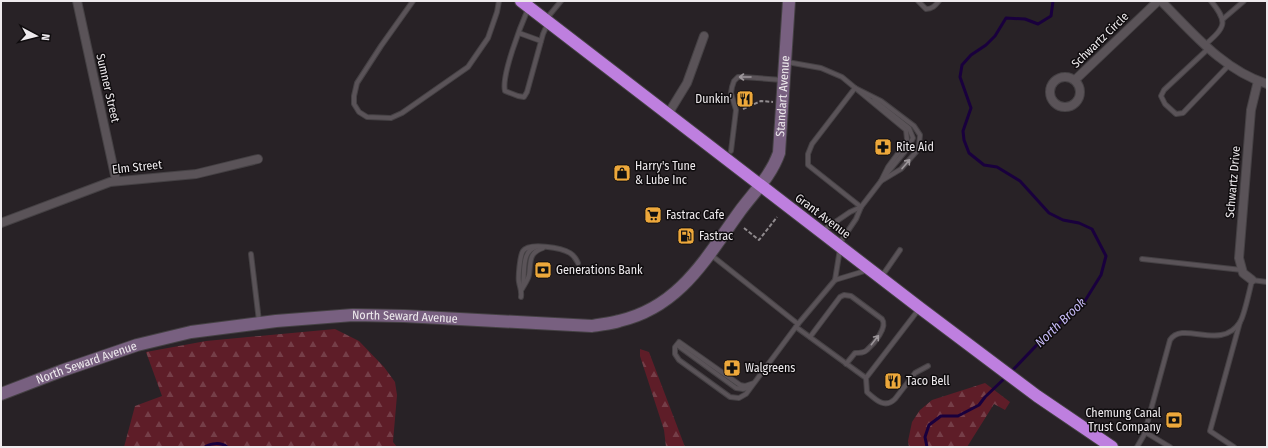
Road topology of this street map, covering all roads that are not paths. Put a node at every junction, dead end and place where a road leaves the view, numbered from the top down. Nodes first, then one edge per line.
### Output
1 (77, 1) edge
2 (413, 1) edge
3 (499, 1) edge
4 (560, 1) edge
5 (789, 1) edge
6 (918, 1) edge
7 (939, 1) edge
8 (1160, 1) edge
9 (1211, 1) edge
10 (1244, 1) edge
11 (525, 4) edge
12 (1223, 19) junction
13 (547, 21) junction
14 (519, 33) junction
15 (704, 36) dead end
16 (541, 41) junction
17 (1207, 46) junction
18 (785, 62) junction
19 (1229, 65) junction
20 (784, 80) junction
21 (1075, 80) dead end
22 (1258, 81) junction
23 (1267, 84) edge
24 (855, 88) junction
25 (866, 94) junction
26 (668, 114) junction
27 (731, 151) dead end
28 (258, 159) dead end
29 (116, 180) junction
30 (881, 181) junction
31 (761, 186) junction
32 (861, 207) junction
33 (1, 224) edge
34 (820, 232) junction
35 (839, 247) junction
36 (546, 248) junction
37 (900, 250) dead end
38 (251, 254) dead end
39 (709, 254) junction
40 (1142, 259) dead end
41 (578, 263) dead end
42 (869, 270) junction
43 (1242, 270) junction
44 (880, 278) junction
45 (835, 280) junction
46 (1252, 280) junction
47 (1267, 282) edge
48 (522, 289) junction
49 (521, 297) dead end
50 (920, 308) junction
51 (1241, 322) junction
52 (259, 324) junction
53 (797, 326) junction
54 (810, 337) junction
55 (846, 364) junction
56 (928, 366) dead end
57 (866, 378) junction
58 (753, 385) junction
59 (1, 394) edge
60 (1145, 432) junction
61 (1112, 447) edge
62 (1137, 447) edge
63 (1170, 447) edge
64 (1234, 447) edge

1 - 29 street, Sumner Street
2 - 3 lane
4 - 13 lane
5 - 18 street, Standart Avenue
6 - 7 lane
8 - 17 street
8 - 21 street, Schwartz Circle
9 - 12 lane
10 - 12 lane
11 - 13 highway, Grant Avenue
11 - 14 lane
12 - 17 lane
13 - 16 lane
13 - 26 highway, Grant Avenue
14 - 16 lane
14 - 16 lane
15 - 26 street
17 - 19 street
17 - 19 lane
18 - 20 street, Standart Avenue
18 - 24 lane
19 - 22 street
20 -> 27 lane
20 - 31 street, Standart Avenue
22 - 23 street
22 - 43 street, Schwartz Drive
24 - 25 lane
24 - 30 lane
24 - 32 lane
25 - 30 lane
30 -> 25 lane
26 - 31 highway, Grant Avenue
28 - 29 street, Elm Street
29 - 33 street, Elm Street
30 - 32 lane
31 - 34 highway, Grant Avenue
31 - 39 street, North Seward Avenue
32 - 34 lane
32 - 35 lane
34 - 35 highway, Grant Avenue
35 - 42 highway, Grant Avenue
35 - 45 lane
36 - 41 lane
36 - 48 lane
36 - 48 lane
37 - 44 lane
38 - 52 lane
39 - 52 street, North Seward Avenue
39 - 53 lane
40 - 43 lane
42 - 44 highway, Grant Avenue
42 - 45 lane
43 - 46 street
44 - 50 highway, Grant Avenue
45 - 53 lane
46 - 47 lane
46 - 51 lane
48 - 49 lane
50 - 57 lane
50 - 61 highway, Grant Avenue
51 - 60 lane
51 - 64 lane
52 - 59 street, North Seward Avenue
53 - 54 lane
53 - 58 lane
54 - 55 lane
55 -> 54 lane
55 - 57 lane
56 - 57 lane
58 - 58 lane
60 - 62 lane
60 - 63 lane

